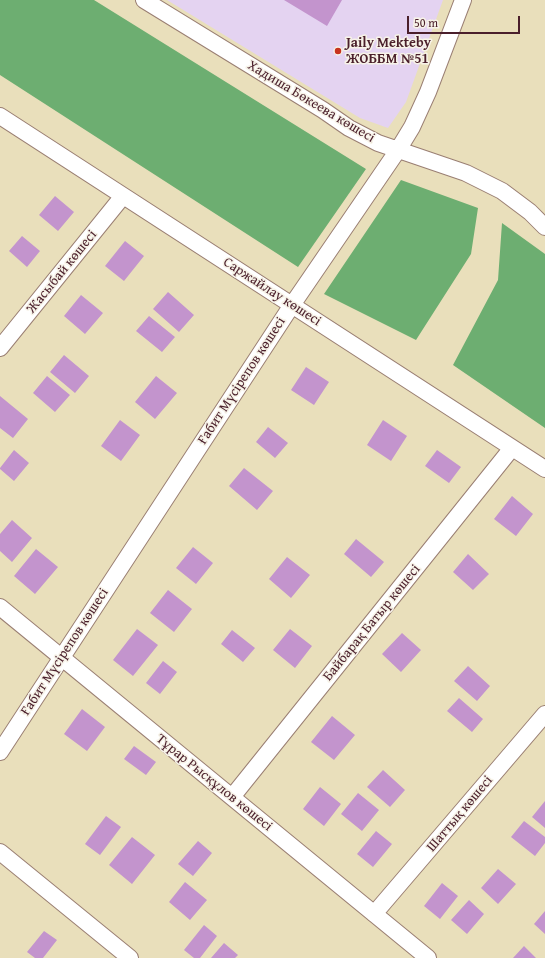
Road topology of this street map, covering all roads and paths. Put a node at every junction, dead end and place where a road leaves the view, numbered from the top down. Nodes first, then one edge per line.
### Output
1 (144, 0) edge
2 (463, 0) edge
3 (0, 116) edge
4 (398, 150) junction
5 (123, 196) junction
6 (545, 226) edge
7 (292, 305) junction
8 (0, 348) edge
9 (512, 448) junction
10 (545, 469) edge
11 (0, 607) edge
12 (61, 658) junction
13 (545, 714) edge
14 (0, 752) edge
15 (232, 797) junction
16 (0, 852) edge
17 (374, 914) junction
18 (130, 958) edge
19 (428, 958) edge

1 - 4 street, Хадиша Бөкеева көшесі
2 - 4 street, Ғабит Мүсірепов көшесі
3 - 5 street, Саржайлау көшесі
4 - 6 street, Хадиша Бөкеева көшесі
4 - 7 street, Ғабит Мүсірепов көшесі
5 - 7 street, Саржайлау көшесі
5 - 8 street, Жасыбай көшесі
7 - 9 street, Саржайлау көшесі
7 - 12 street, Ғабит Мүсірепов көшесі
9 - 10 street, Саржайлау көшесі
9 - 15 street, Байбарақ Батыр көшесі
11 - 12 street, Тұрар Рысқұлов көшесі
12 - 14 street, Ғабит Мүсірепов көшесі
12 - 15 street, Тұрар Рысқұлов көшесі
13 - 17 street, Шаттық көшесі
15 - 17 street, Тұрар Рысқұлов көшесі
16 - 18 street
17 - 19 street, Тұрар Рысқұлов көшесі

